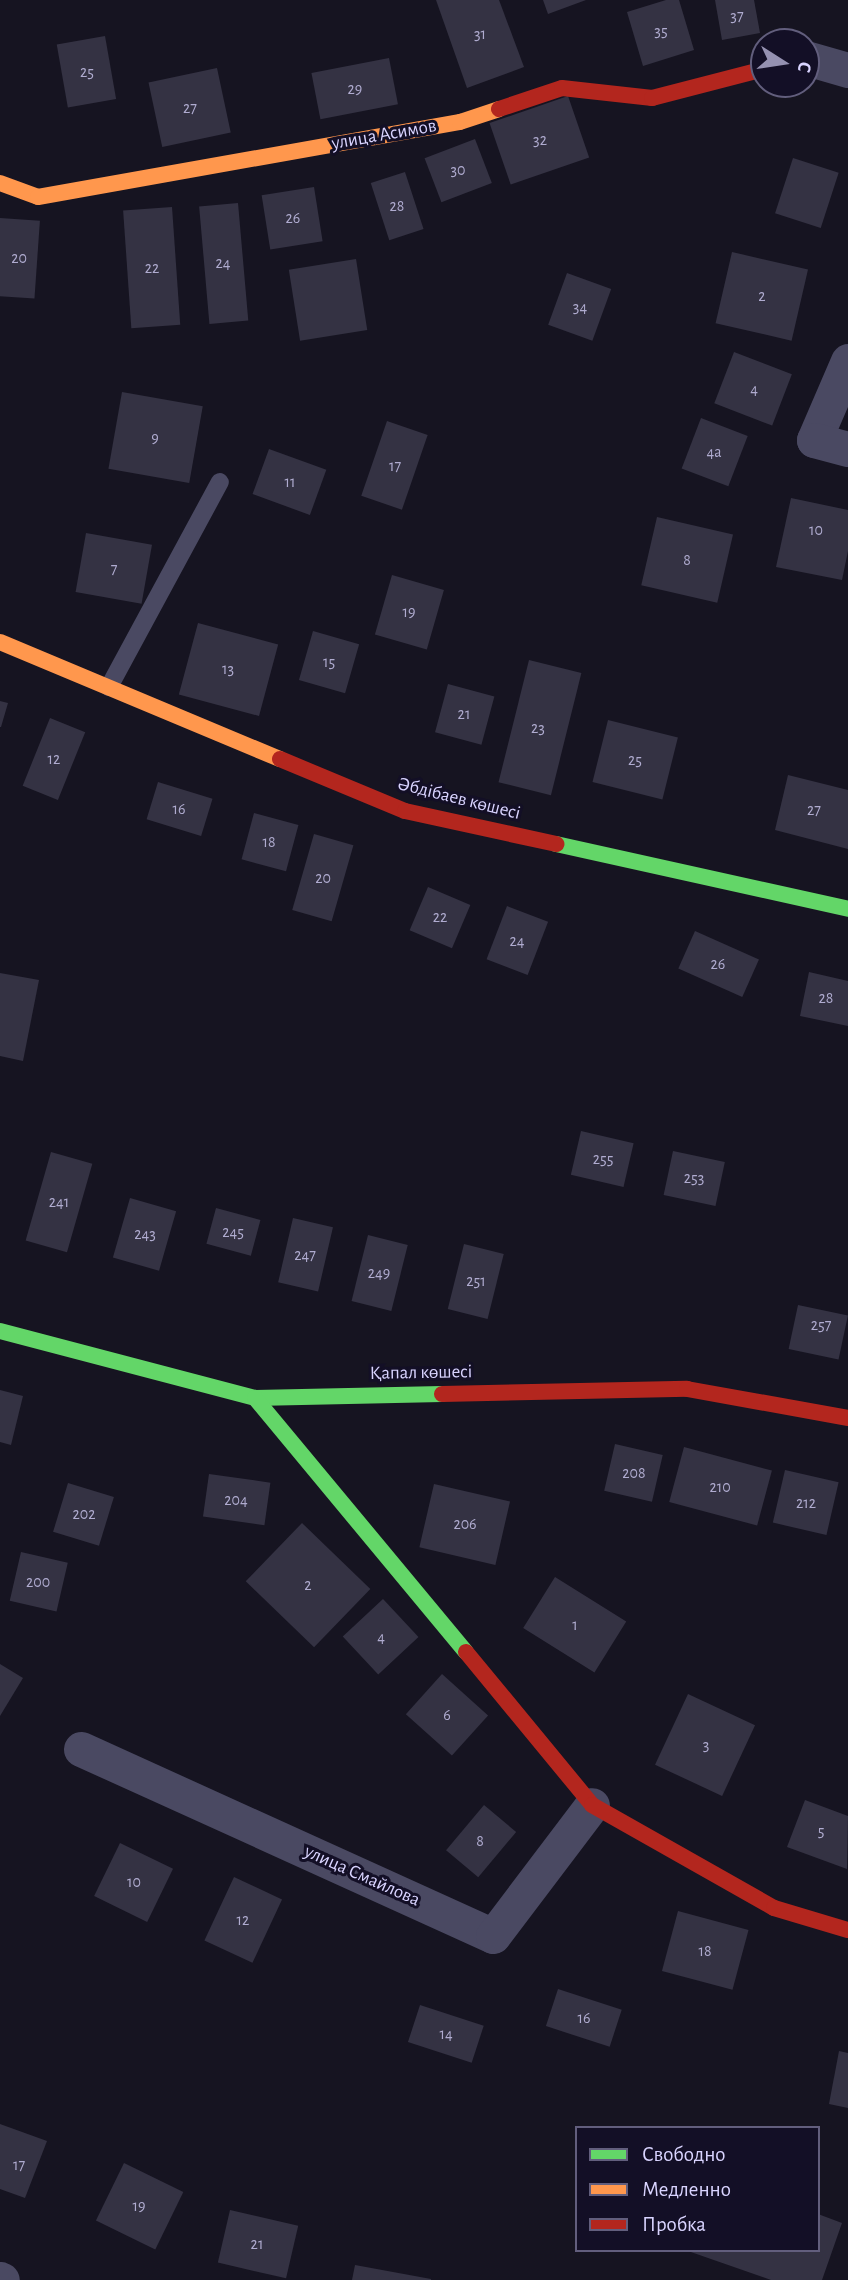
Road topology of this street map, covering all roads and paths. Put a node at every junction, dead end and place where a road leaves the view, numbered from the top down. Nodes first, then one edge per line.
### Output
1 (820, 62) edge
2 (848, 69) edge
3 (750, 73) edge
4 (0, 183) edge
5 (848, 361) edge
6 (848, 449) edge
7 (220, 482) dead end
8 (0, 642) edge
9 (109, 687) junction
10 (848, 909) edge
11 (0, 1331) edge
12 (256, 1398) junction
13 (848, 1419) edge
14 (81, 1749) dead end
15 (593, 1805) junction
16 (848, 1930) edge

1 - 2 street
3 - 4 street, улица Асимов
5 - 6 street
7 - 9 lane
8 - 9 street, Әбдібаев көшесі
9 - 10 street, Әбдібаев көшесі
11 - 12 street, Қапал көшесі
12 - 13 street, Қапал көшесі
12 - 15 street
14 - 15 street, улица Смайлова
15 - 16 street

